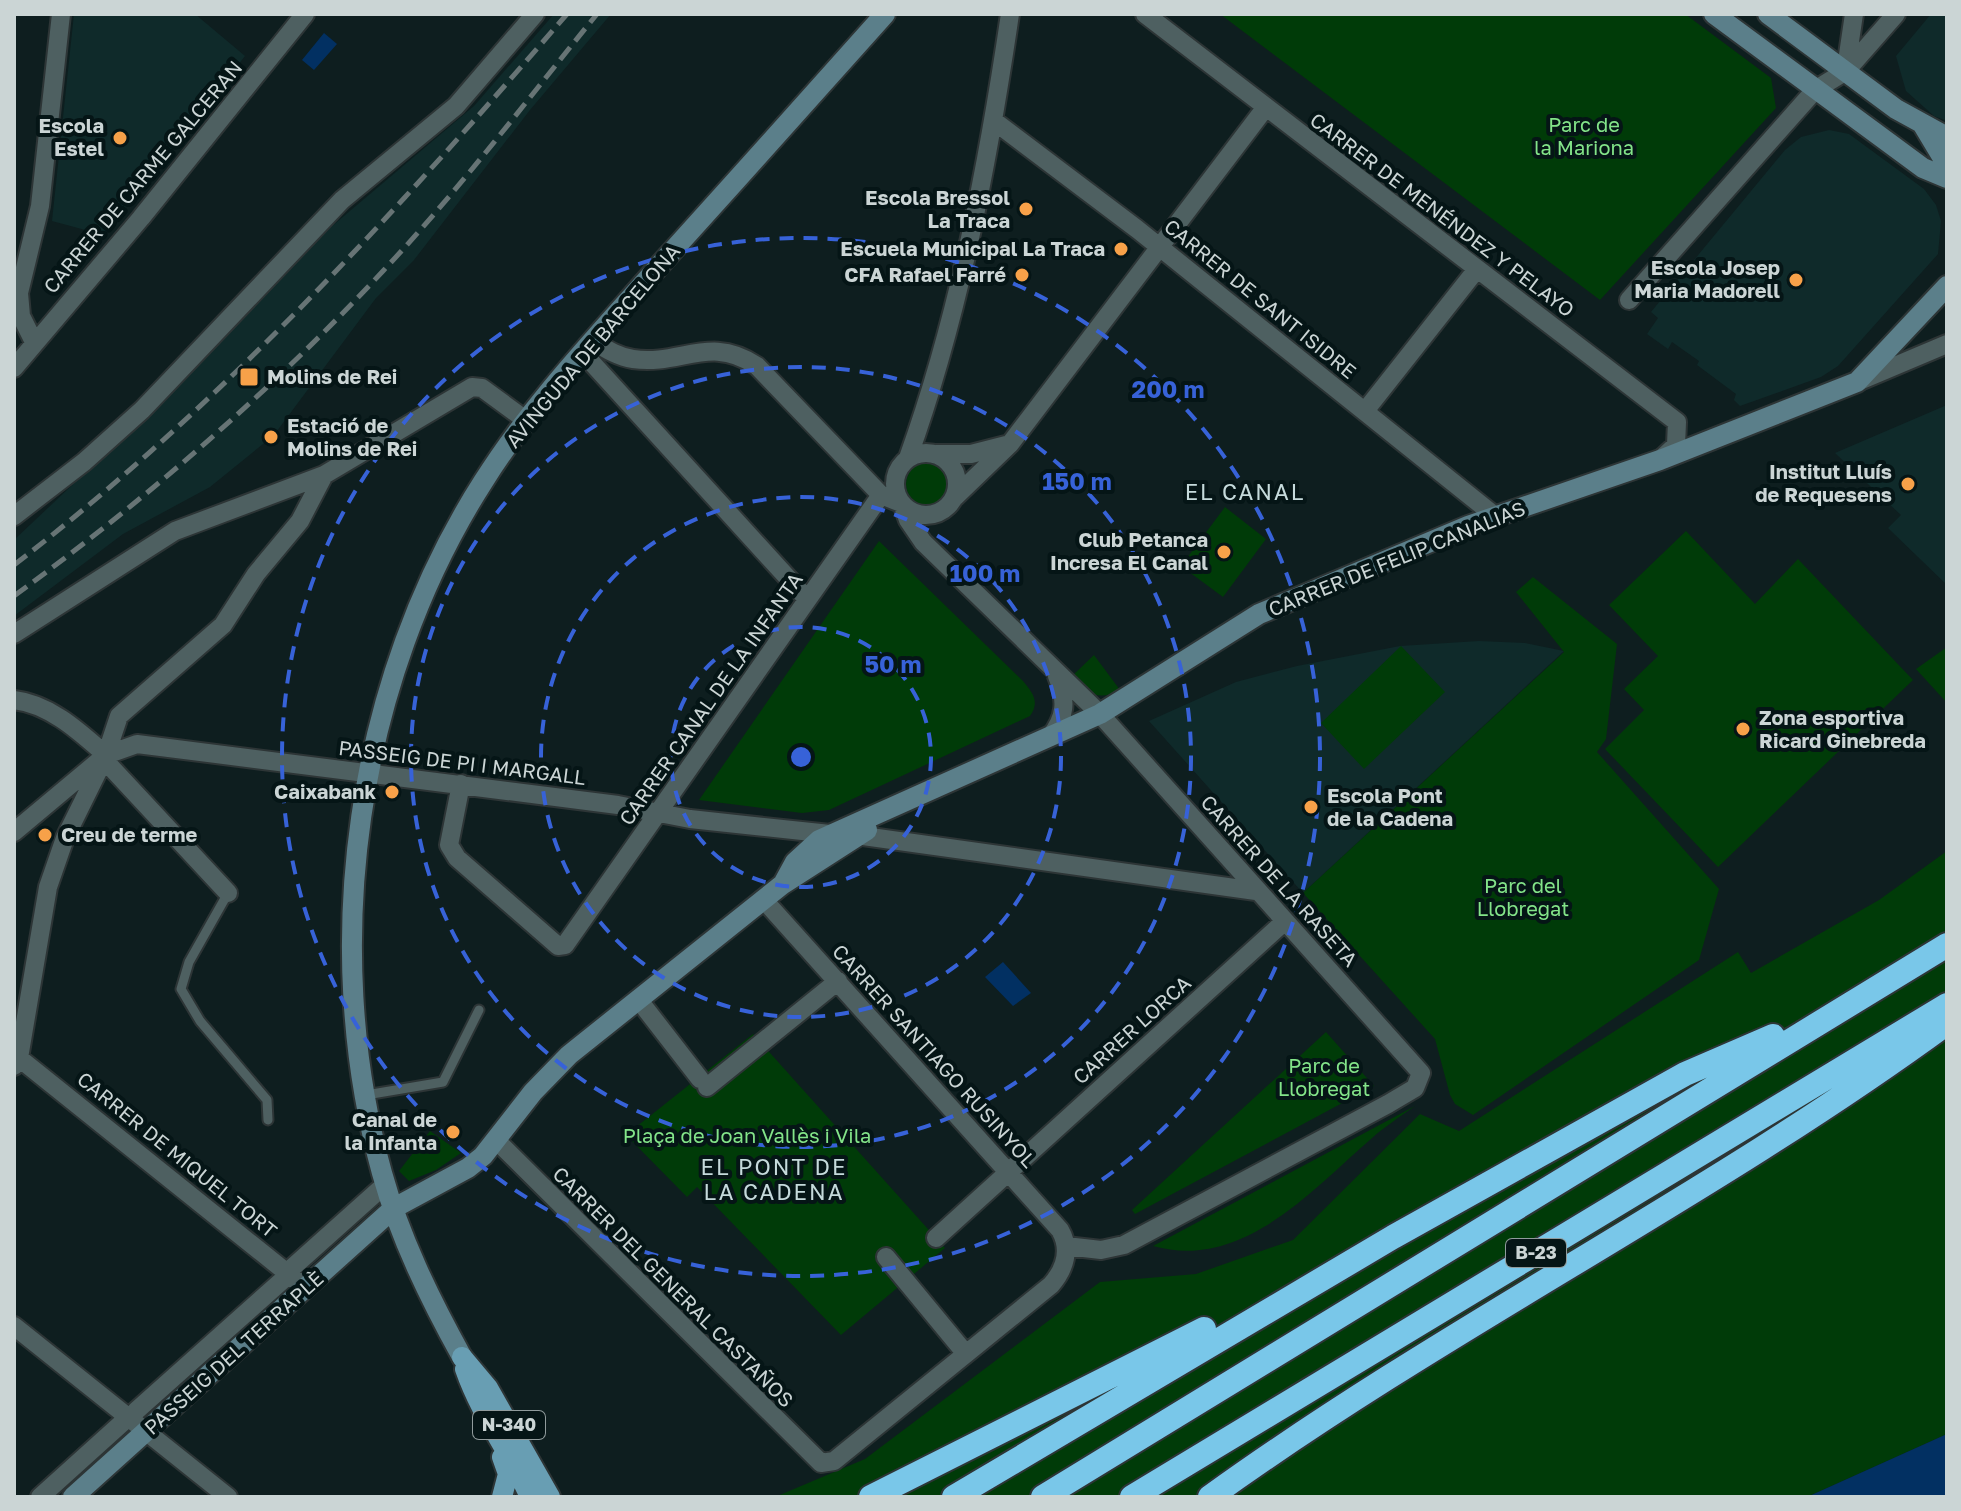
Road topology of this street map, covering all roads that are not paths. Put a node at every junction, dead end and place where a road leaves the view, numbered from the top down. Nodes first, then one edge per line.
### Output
1 (61, 14) edge
2 (305, 14) edge
3 (535, 14) edge
4 (885, 14) edge
5 (1010, 14) edge
6 (1145, 14) edge
7 (1714, 14) edge
8 (1768, 14) edge
9 (1854, 14) edge
10 (1896, 14) edge
11 (1846, 71) junction
12 (1815, 90) junction
13 (1266, 107) junction
14 (994, 121) junction
15 (1923, 125) junction
16 (1947, 137) edge
17 (1947, 165) edge
18 (1947, 178) edge
19 (1161, 248) junction
20 (1477, 269) junction
21 (1947, 286) edge
22 (1629, 300) dead end
23 (34, 342) junction
24 (1947, 344) edge
25 (588, 347) junction
26 (14, 368) edge
27 (1857, 382) junction
28 (1365, 411) junction
29 (527, 421) junction
30 (1010, 444) junction
31 (936, 454) junction
32 (908, 458) junction
33 (1660, 460) junction
34 (324, 475) junction
35 (881, 495) junction
36 (952, 501) junction
37 (902, 505) junction
38 (14, 516) edge
39 (1495, 516) junction
40 (937, 551) junction
41 (807, 599) junction
42 (14, 634) edge
43 (1056, 674) junction
44 (14, 700) edge
45 (1100, 714) junction
46 (1050, 737) junction
47 (106, 755) junction
48 (368, 773) junction
49 (461, 784) junction
50 (914, 799) junction
51 (659, 813) junction
52 (14, 832) edge
53 (856, 835) junction
54 (820, 836) junction
55 (803, 873) junction
56 (783, 884) junction
57 (1256, 891) junction
58 (228, 893) joint
59 (763, 899) junction
60 (1285, 921) junction
61 (1947, 945) edge
62 (838, 981) junction
63 (638, 999) junction
64 (1947, 1005) edge
65 (479, 1010) dead end
66 (1839, 1010) junction
67 (1947, 1023) edge
68 (17, 1062) edge
69 (366, 1095) junction
70 (268, 1120) dead end
71 (496, 1140) junction
72 (1009, 1172) junction
73 (379, 1190) dead end
74 (394, 1208) junction
75 (1393, 1237) junction
76 (936, 1238) dead end
77 (1066, 1246) junction
78 (886, 1257) dead end
79 (306, 1288) junction
80 (14, 1326) edge
81 (966, 1354) junction
82 (462, 1357) junction
83 (489, 1423) junction
84 (147, 1430) junction
85 (1139, 1494) edge
86 (40, 1497) edge
87 (73, 1497) edge
88 (228, 1497) edge
89 (502, 1497) edge
90 (530, 1497) edge
91 (550, 1497) edge
92 (871, 1497) edge
93 (954, 1497) edge
94 (1043, 1497) edge
95 (1210, 1497) edge

1 - 23 street
2 - 23 street, CARRER DE CARME GALCERAN
3 - 38 street
4 - 25 street, AVINGUDA DE BARCELONA / N-340
5 - 14 street
6 - 13 street, CARRER DE MENÉNDEZ Y PELAYO
7 - 12 street
8 - 11 street
9 - 11 street
10 - 11 street
11 - 12 street
11 - 15 street
12 - 18 street
12 - 22 street
13 - 19 street
13 - 20 street, CARRER DE MENÉNDEZ Y PELAYO
14 - 19 street, CARRER DE SANT ISIDRE
14 - 32 street
15 - 16 street
15 - 17 street
19 - 28 street, CARRER DE SANT ISIDRE
19 - 30 street
20 - 28 street
20 - 33 street, CARRER DE MENÉNDEZ Y PELAYO
21 - 27 street
23 - 26 street, CARRER DE CARME GALCERAN
24 - 27 street, CARRER DE FELIP CANALIAS
25 - 29 street, AVINGUDA DE BARCELONA / N-340
25 - 35 street
25 - 41 street
27 - 33 street, CARRER DE FELIP CANALIAS
28 - 39 street, CARRER DE SANT ISIDRE
29 - 34 street
29 - 48 street, AVINGUDA DE BARCELONA / N-340
30 - 31 street
30 - 36 street
31 - 32 street
31 - 36 street
32 - 37 street
33 - 39 street, CARRER DE FELIP CANALIAS
34 - 42 street
34 - 47 street
35 - 37 street
35 - 41 street, CARRER CANAL DE LA INFANTA
36 - 37 street
36 - 40 street
37 - 40 street, CARRER DE LA RASETA
39 - 45 street, CARRER DE FELIP CANALIAS
40 - 43 street, CARRER DE LA RASETA
41 - 51 street, CARRER CANAL DE LA INFANTA
43 - 45 street, CARRER DE LA RASETA
43 - 46 street
44 - 47 street
45 - 46 street, CARRER DE FELIP CANALIAS
45 - 57 street, CARRER DE LA RASETA
46 - 50 street, CARRER DE FELIP CANALIAS
47 - 48 street, PASSEIG DE PI I MARGALL
47 - 52 street
47 - 58 street
47 - 68 street
48 - 49 street, PASSEIG DE PI I MARGALL
48 - 69 street, N-340
49 - 51 street, PASSEIG DE PI I MARGALL
49 - 51 street, CARRER CANAL DE LA INFANTA
50 - 53 street, CARRER DE FELIP CANALIAS
50 - 54 street, CARRER DE FELIP CANALIAS
51 - 54 street, PASSEIG DE PI I MARGALL
53 - 55 street, CARRER DE FELIP CANALIAS
53 - 57 street
54 - 55 street
54 - 56 street
55 - 56 street, CARRER DE FELIP CANALIAS
56 - 59 street, PASSEIG DEL TERRAPLÈ
57 - 60 street, CARRER DE LA RASETA
58 - 70 lane
59 - 62 street, CARRER SANTIAGO RUSINYOL
59 - 63 street, PASSEIG DEL TERRAPLÈ
60 - 72 street, CARRER LORCA
60 - 77 street, CARRER DE LA RASETA
61 - 66 highway, B-23
62 - 63 street
62 - 72 street, CARRER SANTIAGO RUSINYOL
63 - 71 street, PASSEIG DEL TERRAPLÈ
64 - 85 highway, B-23
65 - 69 lane
66 - 75 highway
66 - 94 highway, B-23
67 - 95 highway
68 - 79 street, CARRER DE MIQUEL TORT
69 - 74 street, N-340
71 - 74 street, PASSEIG DEL TERRAPLÈ
71 - 81 street, CARRER DEL GENERAL CASTAÑOS
72 - 76 street, CARRER LORCA
72 - 77 street, CARRER SANTIAGO RUSINYOL
73 - 86 street, PASSEIG DEL TERRAPLÈ
74 - 79 street, PASSEIG DEL TERRAPLÈ
74 - 82 street, N-340
75 - 92 highway
75 - 93 highway
77 - 81 street
78 - 81 street
79 - 84 street, PASSEIG DEL TERRAPLÈ
80 - 84 street
82 - 83 main road, N-340
82 - 91 main road, N-340
83 - 89 main road
83 - 90 main road, N-340
84 - 87 street, PASSEIG DEL TERRAPLÈ
84 - 88 street

